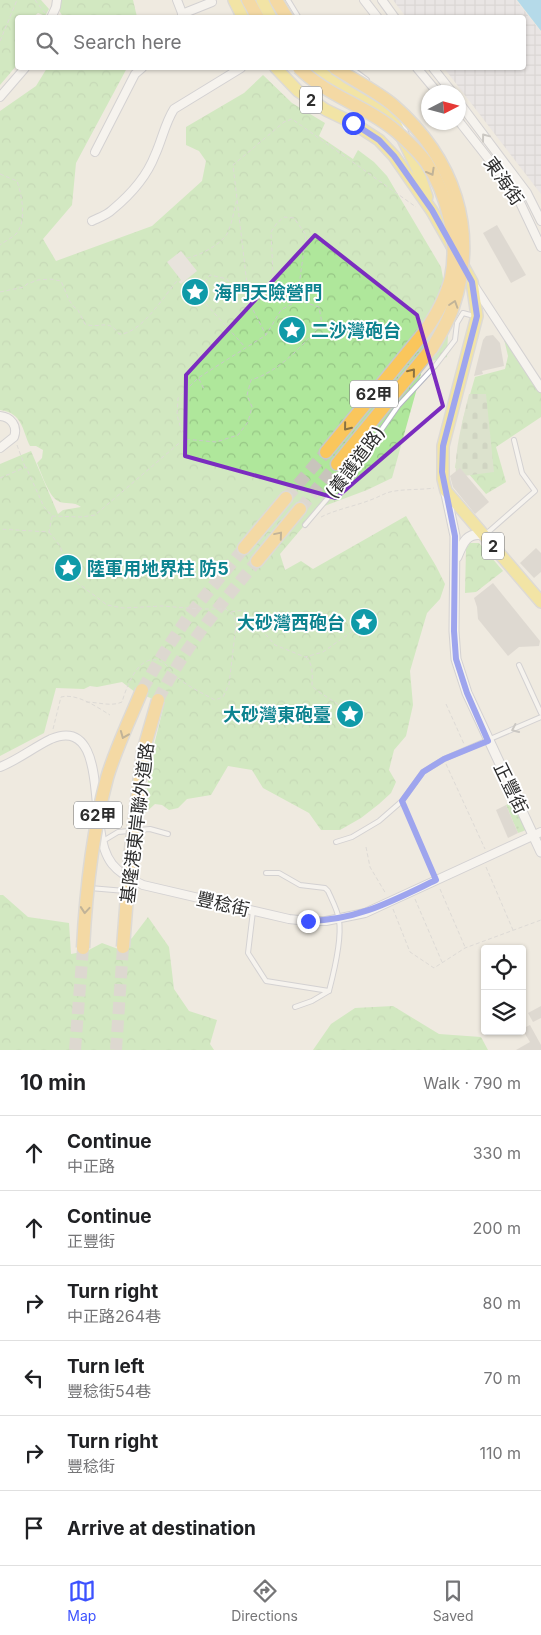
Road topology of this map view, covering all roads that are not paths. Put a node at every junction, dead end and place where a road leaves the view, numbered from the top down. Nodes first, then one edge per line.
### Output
1 (57, 0) edge
2 (177, 0) edge
3 (234, 0) edge
4 (248, 0) edge
5 (262, 0) edge
6 (276, 0) edge
7 (288, 0) edge
8 (364, 0) edge
9 (382, 0) edge
10 (212, 2) dead end
11 (52, 15) edge
12 (183, 15) edge
13 (185, 15) edge
14 (239, 15) edge
15 (256, 15) edge
16 (270, 15) edge
17 (284, 15) edge
18 (297, 15) edge
19 (376, 15) edge
20 (394, 15) edge
21 (23, 70) edge
22 (140, 70) edge
23 (238, 70) edge
24 (278, 70) edge
25 (302, 70) edge
26 (318, 70) edge
27 (338, 70) edge
28 (353, 70) edge
29 (419, 70) edge
30 (435, 70) edge
31 (431, 85) edge
32 (446, 85) edge
33 (0, 97) edge
34 (466, 112) edge
35 (466, 130) edge
36 (95, 152) dead end
37 (417, 168) junction
38 (426, 210) junction
39 (92, 221) dead end
40 (541, 221) edge
41 (541, 247) edge
42 (472, 282) junction
43 (477, 316) junction
44 (529, 370) junction
45 (541, 371) edge
46 (541, 388) edge
47 (0, 416) edge
48 (514, 440) dead end
49 (0, 448) edge
50 (326, 452) tunnel mouth
51 (337, 464) tunnel mouth
52 (445, 489) junction
53 (286, 498) tunnel mouth
54 (300, 509) tunnel mouth
55 (305, 525) dead end
56 (484, 535) junction
57 (244, 548) tunnel mouth
58 (257, 561) tunnel mouth
59 (455, 561) junction
60 (541, 602) edge
61 (519, 665) dead end
62 (142, 690) tunnel mouth
63 (158, 700) tunnel mouth
64 (541, 715) edge
65 (488, 741) junction
66 (0, 767) edge
67 (537, 833) edge
68 (168, 834) dead end
69 (102, 842) junction
70 (336, 842) dead end
71 (541, 852) edge
72 (266, 874) dead end
73 (87, 888) junction
74 (128, 891) junction
75 (253, 911) junction
76 (339, 918) junction
77 (123, 947) tunnel mouth
78 (83, 948) tunnel mouth
79 (329, 991) junction
80 (295, 1007) dead end

1 - 11 street
2 - 12 street
3 - 14 main road
4 - 15 highway
5 - 16 main road
6 - 17 highway
7 - 18 lane
8 - 19 street
9 - 20 street
10 - 13 street
21 - 33 street
22 - 36 street
23 - 39 street
24 - 38 main road, 2
25 -> 50 highway, 62甲, bridge
26 - 37 main road, 2
51 -> 27 highway, 62甲, bridge
28 - 37 lane
29 - 31 street
30 - 32 street
40 -> 34 street, 東海街
35 - 41 street, 東海街
37 - 38 main road, 2
38 - 42 main road, 2
42 - 43 main road, 2
42 - 44 street
43 - 52 main road, 2
43 - 55 lane, (養護道路)
44 - 45 street
44 - 46 street
47 - 49 street
48 - 56 lane
52 - 56 main road, 2
52 - 59 street, 正豐街
53 - 57 highway
58 -> 54 highway
56 - 59 street
56 - 60 main road, 2
59 - 65 street, 正豐街
61 - 64 lane
62 -> 73 highway, 基隆港東岸聯外道路 / 62甲, bridge
63 - 74 highway, 基隆港東岸聯外道路 / 62甲, bridge
64 -> 65 lane
65 - 67 street, 正豐街
65 - 70 lane
66 - 69 street, 豐稔街
67 - 71 street, 正豐街
67 - 76 street, 豐稔街
68 - 69 lane
69 - 75 street, 豐稔街
72 - 76 lane
73 - 74 lane
73 -> 78 highway, 基隆港東岸聯外道路 / 62甲, bridge
74 - 77 highway, 基隆港東岸聯外道路 / 62甲, bridge
75 - 76 street, 豐稔街
75 - 79 lane
76 - 79 lane
79 - 80 lane

